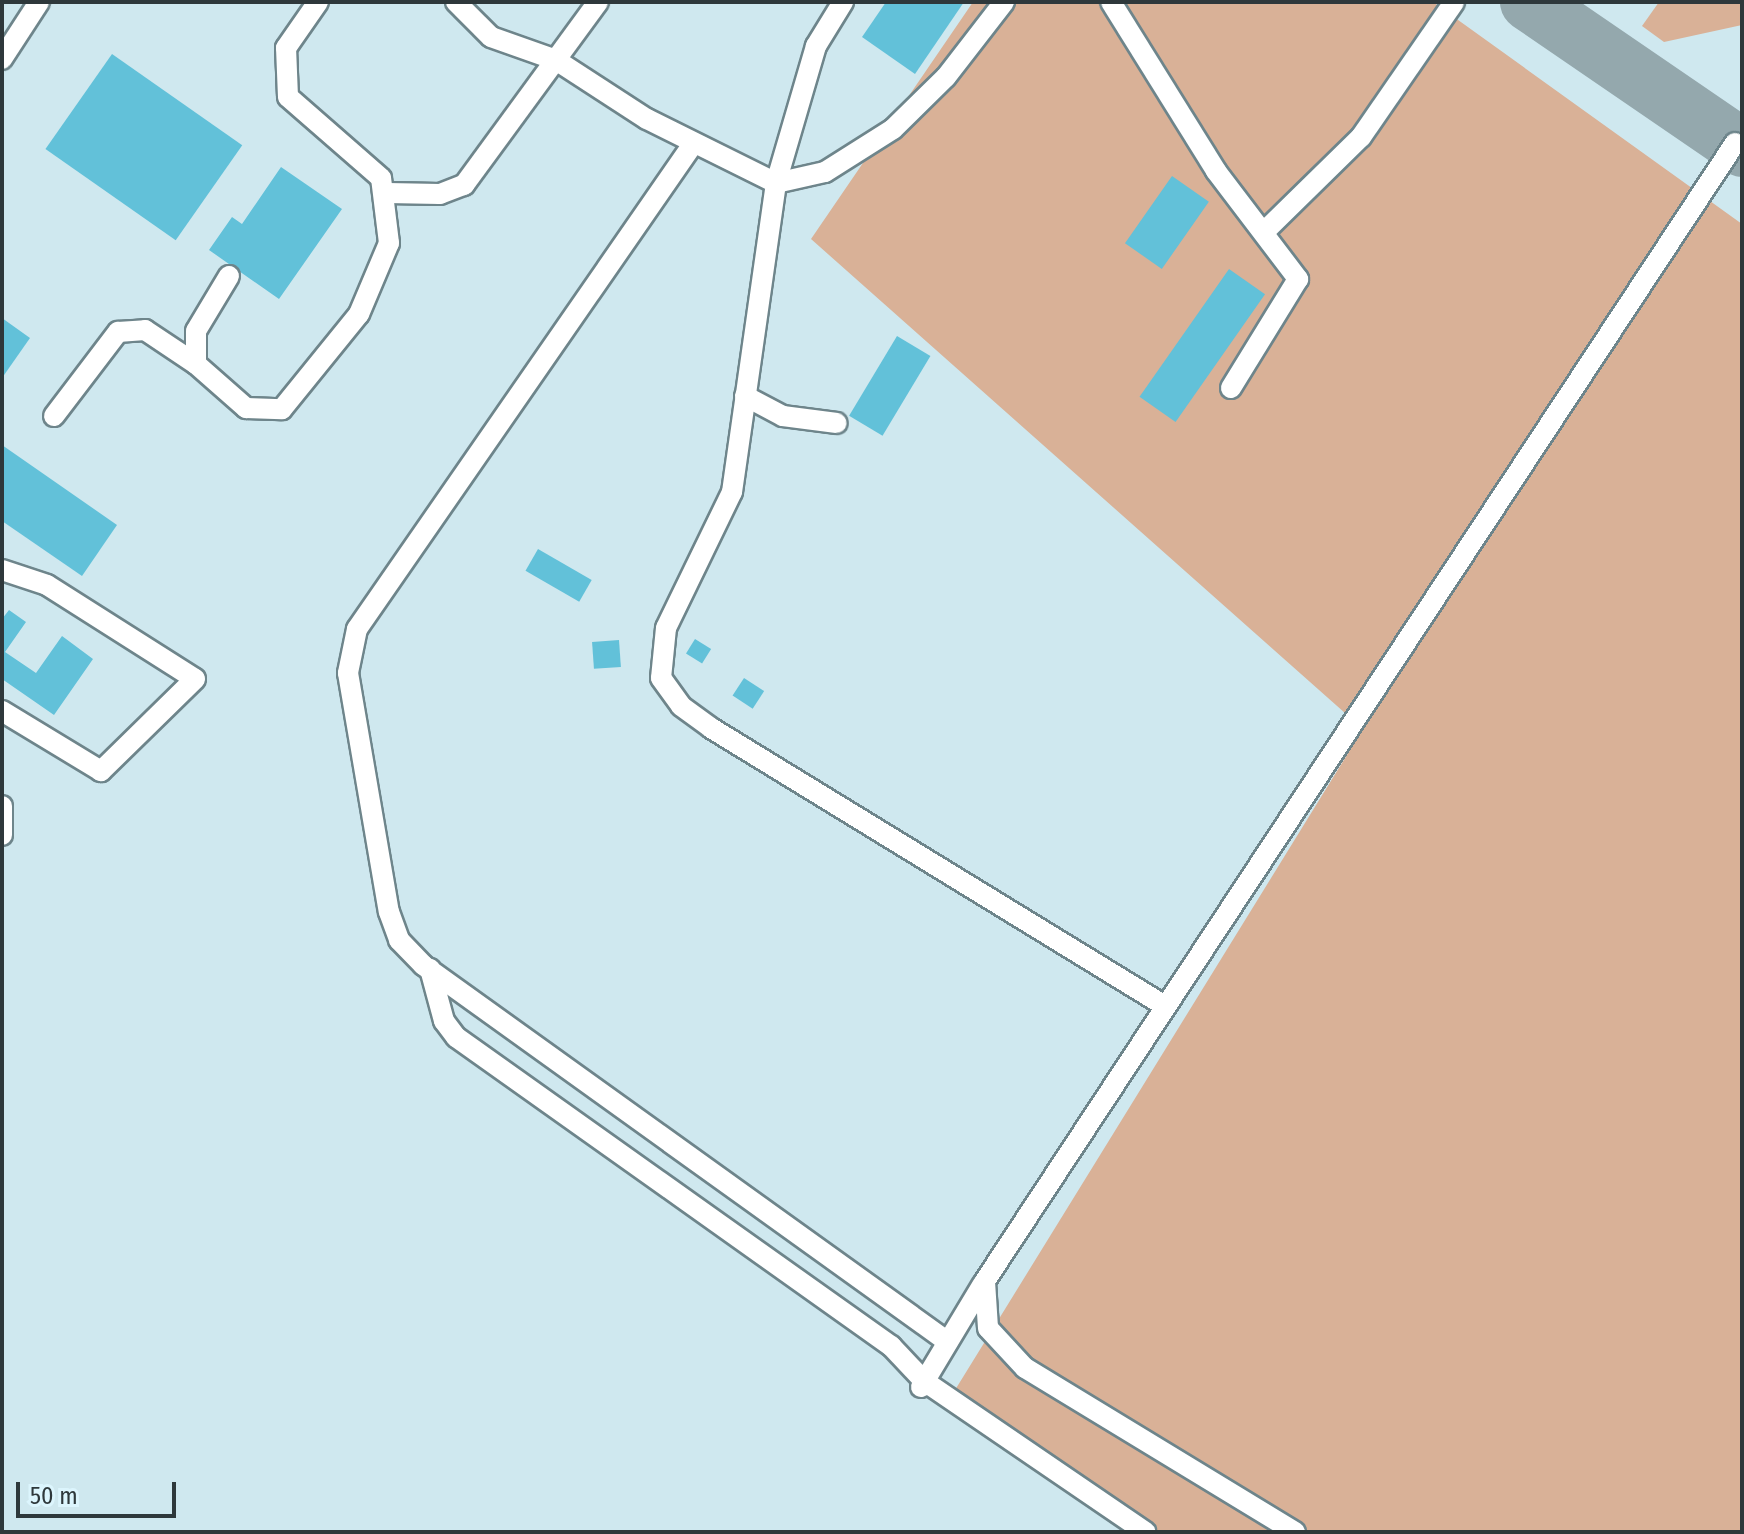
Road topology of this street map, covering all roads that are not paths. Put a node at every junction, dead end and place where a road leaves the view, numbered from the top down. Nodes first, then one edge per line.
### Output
1 (39, 2) edge
2 (318, 2) edge
3 (456, 2) edge
4 (598, 2) edge
5 (843, 2) edge
6 (1004, 2) edge
7 (1111, 2) edge
8 (1454, 2) edge
9 (2, 59) edge
10 (556, 60) junction
11 (1735, 143) dead end
12 (693, 144) junction
13 (776, 183) junction
14 (387, 193) junction
15 (1266, 230) junction
16 (229, 276) dead end
17 (196, 364) junction
18 (1231, 388) dead end
19 (745, 396) junction
20 (54, 416) dead end
21 (837, 423) dead end
22 (2, 570) edge
23 (2, 711) edge
24 (2, 806) edge
25 (2, 835) edge
26 (430, 969) junction
27 (1165, 1006) junction
28 (985, 1281) junction
29 (948, 1342) junction
30 (922, 1384) junction
31 (1145, 1532) edge
32 (1295, 1532) edge

1 - 9 lane
2 - 14 lane
3 - 10 lane
4 - 10 lane
5 - 13 lane
6 - 13 lane
7 - 15 lane
8 - 15 lane
10 - 12 lane
10 - 14 lane
11 - 27 lane
12 - 13 lane
12 - 26 lane
13 - 19 lane
14 - 17 lane
15 - 18 lane
16 - 17 lane
17 - 20 lane
19 - 21 lane
19 - 27 lane
22 - 23 lane
24 - 25 lane
26 - 29 lane
26 - 30 lane
27 - 28 lane
28 - 29 lane
28 - 32 lane
29 - 30 lane
30 - 31 lane

